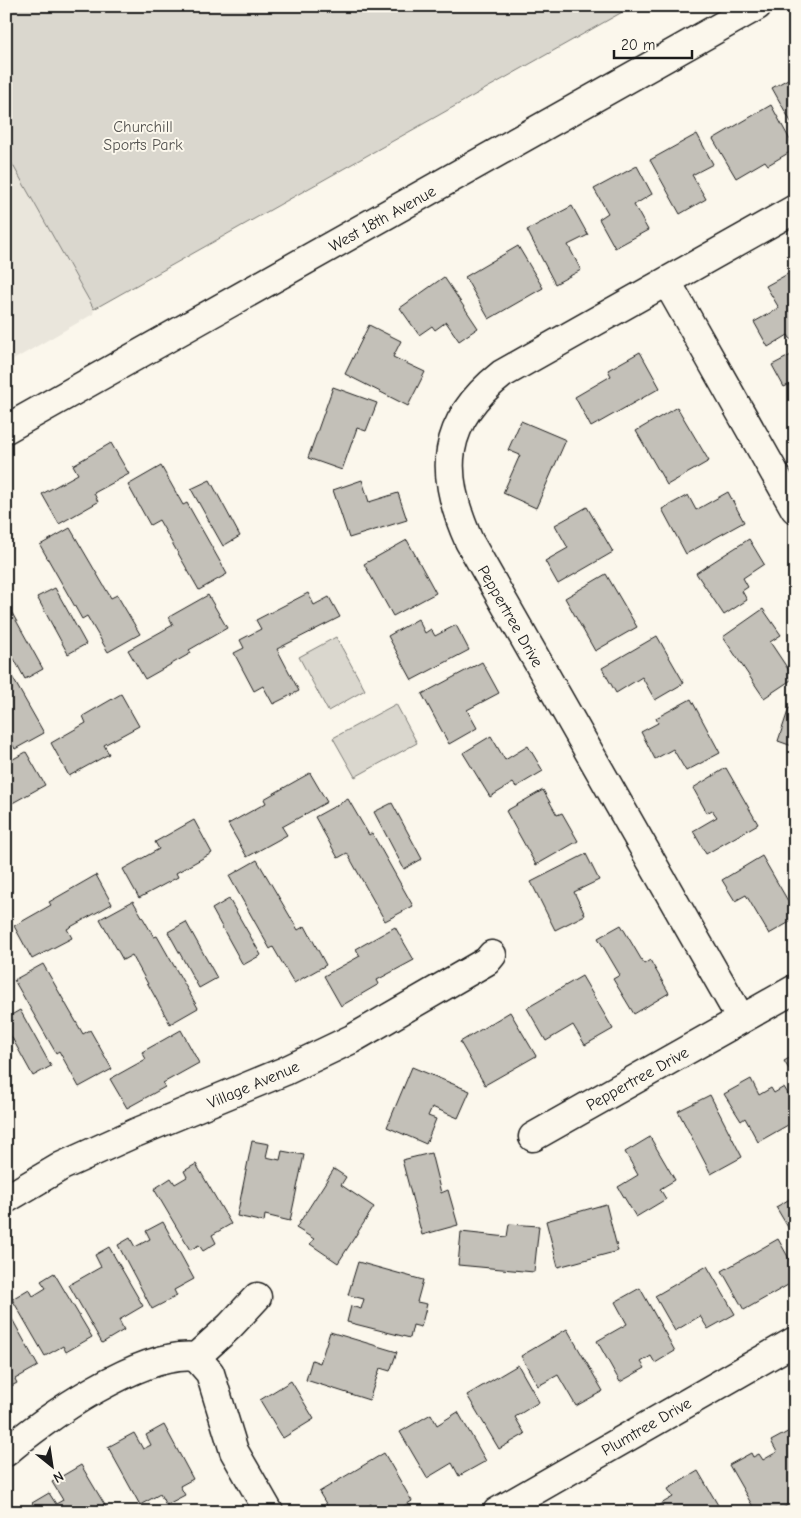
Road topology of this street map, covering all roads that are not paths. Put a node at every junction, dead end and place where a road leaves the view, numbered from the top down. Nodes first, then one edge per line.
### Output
1 (757, 6) edge
2 (795, 209) edge
3 (667, 282) junction
4 (6, 429) edge
5 (795, 509) edge
6 (492, 955) dead end
7 (795, 989) edge
8 (741, 1020) junction
9 (533, 1137) dead end
10 (6, 1199) edge
11 (257, 1297) dead end
12 (795, 1341) edge
13 (196, 1356) junction
14 (6, 1452) edge
15 (269, 1512) edge
16 (497, 1512) edge

1 - 4 street, West 18th Avenue
2 - 3 street, Peppertree Drive
3 - 5 street
3 - 8 street, Peppertree Drive
6 - 10 street, Village Avenue
7 - 8 street, Peppertree Drive
8 - 9 street, Peppertree Drive
11 - 13 street
12 - 16 street, Plumtree Drive
13 - 14 street
13 - 15 street

